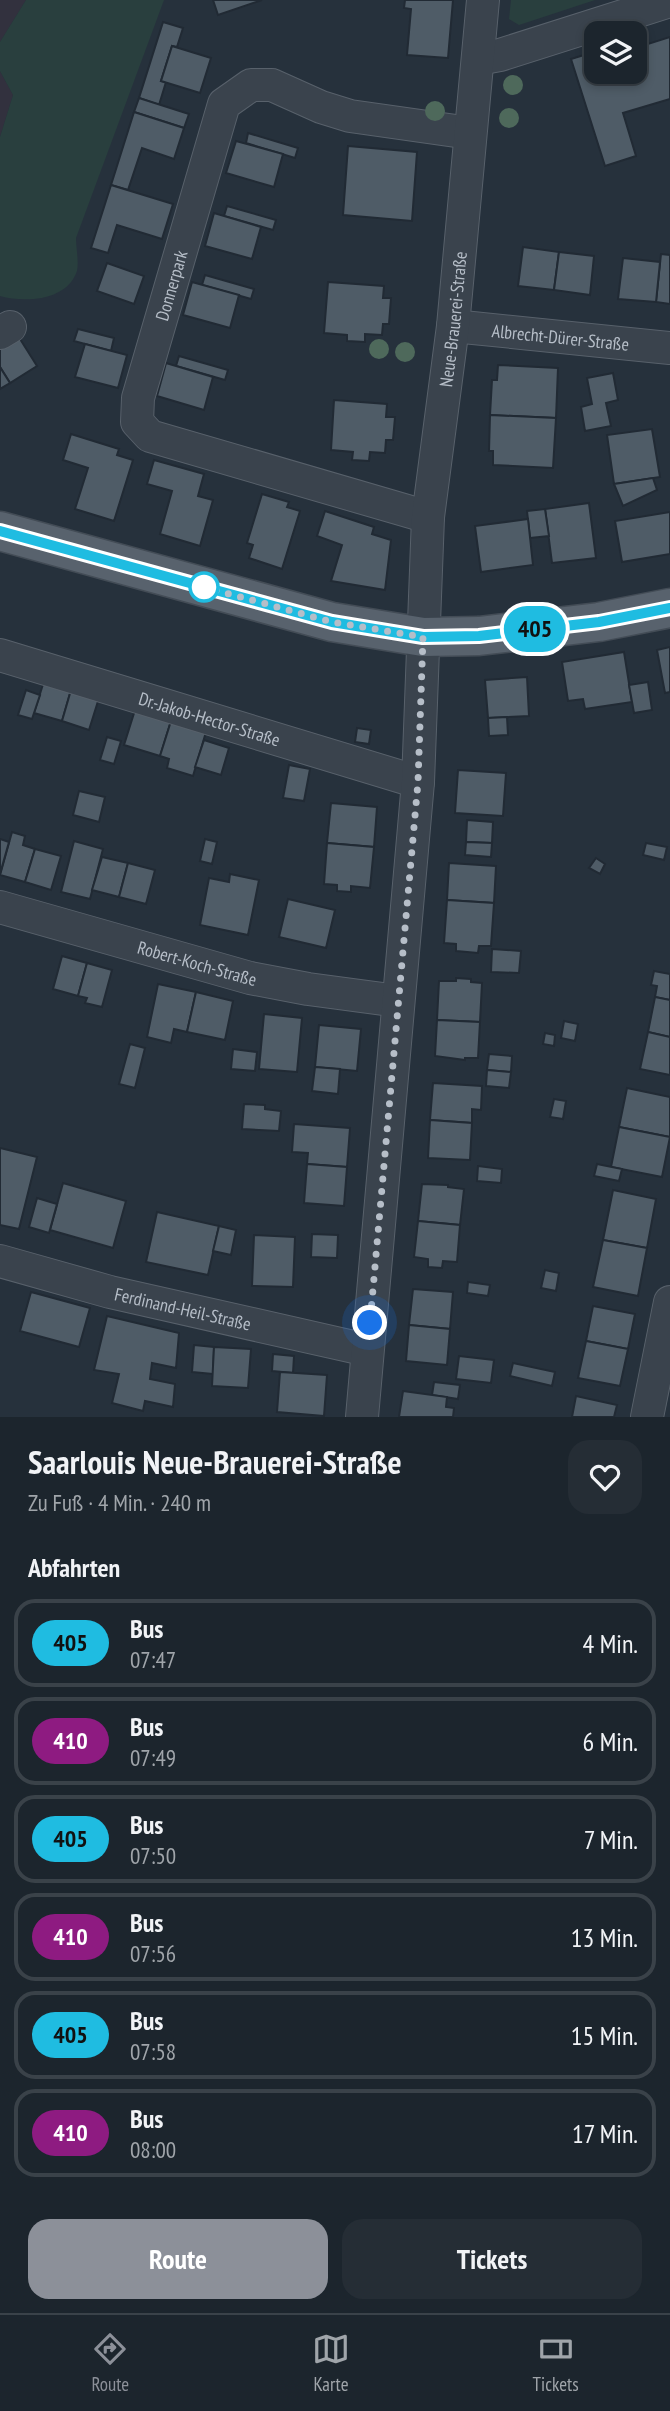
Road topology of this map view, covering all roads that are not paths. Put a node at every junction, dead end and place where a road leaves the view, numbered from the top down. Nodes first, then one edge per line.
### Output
1 (483, 0) edge
2 (670, 1) edge
3 (478, 59) junction
4 (470, 133) junction
5 (453, 326) junction
6 (670, 348) edge
7 (428, 517) junction
8 (7, 527) edge
9 (670, 608) edge
10 (423, 637) junction
11 (0, 655) edge
12 (418, 782) junction
13 (0, 907) edge
14 (398, 1001) junction
15 (0, 1261) edge
16 (670, 1302) edge
17 (367, 1350) junction
18 (362, 1417) edge
19 (647, 1417) edge

1 - 3 street, Neue-Brauerei-Straße
2 - 3 street
3 - 4 street, Neue-Brauerei-Straße
4 - 5 street, Neue-Brauerei-Straße
4 - 7 street, Donnerpark
5 - 6 street, Albrecht-Dürer-Straße
5 - 7 street, Neue-Brauerei-Straße
7 - 10 street, Neue-Brauerei-Straße
8 - 10 main road
9 - 10 main road
10 - 12 street, Neue-Brauerei-Straße
11 - 12 street, Dr.-Jakob-Hector-Straße
12 - 14 street, Neue-Brauerei-Straße
13 - 14 street, Robert-Koch-Straße
14 - 17 street, Neue-Brauerei-Straße
15 - 17 street, Ferdinand-Heil-Straße
16 - 19 street
17 - 18 street, Neue-Brauerei-Straße

